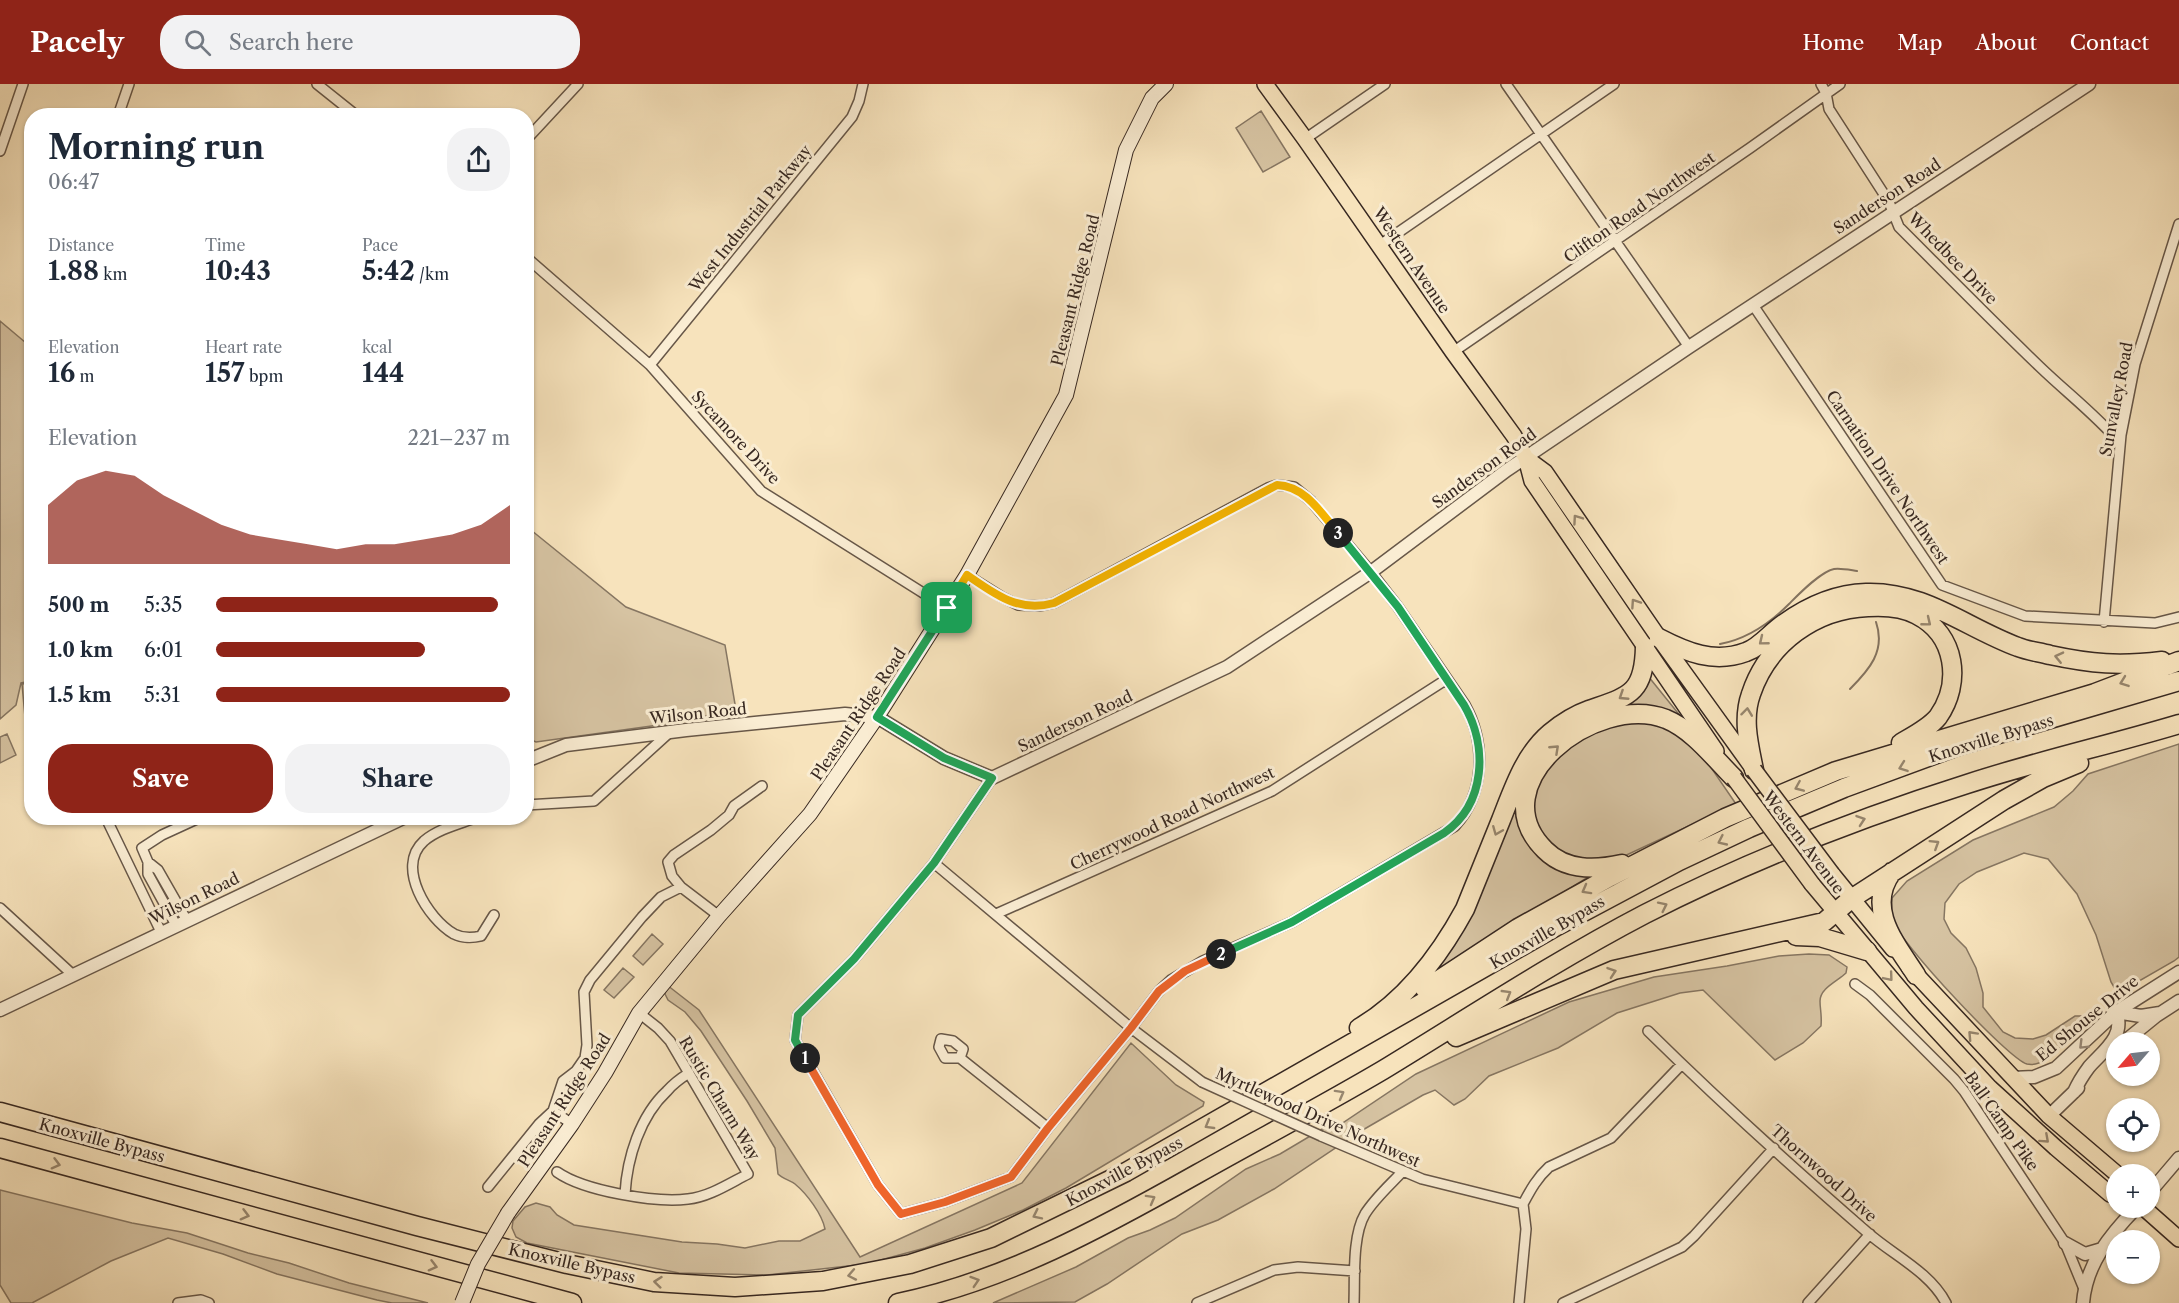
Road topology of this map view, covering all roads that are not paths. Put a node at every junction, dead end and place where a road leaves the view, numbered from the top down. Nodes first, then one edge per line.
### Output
1 (23, 84) edge
2 (129, 84) edge
3 (317, 84) edge
4 (578, 84) edge
5 (863, 84) edge
6 (1166, 84) edge
7 (1265, 84) edge
8 (1385, 84) edge
9 (1506, 84) edge
10 (1614, 84) edge
11 (1821, 84) edge
12 (1840, 84) edge
13 (2089, 84) edge
14 (1826, 93) junction
15 (121, 108) edge
16 (347, 108) edge
17 (534, 132) edge
18 (1541, 134) junction
19 (1305, 139) junction
20 (0, 151) edge
21 (1893, 211) junction
22 (2179, 224) edge
23 (1616, 241) junction
24 (1380, 245) junction
25 (534, 264) edge
26 (1753, 305) junction
27 (1689, 346) junction
28 (1453, 352) junction
29 (650, 365) junction
30 (2104, 424) junction
31 (2123, 424) junction
32 (2120, 443) junction
33 (1526, 458) junction
34 (1371, 572) junction
35 (967, 575) junction
36 (947, 608) junction
37 (2179, 618) edge
38 (2104, 622) junction
39 (1652, 642) junction
40 (2179, 660) edge
41 (1447, 679) junction
42 (2179, 681) edge
43 (877, 717) junction
44 (2179, 724) edge
45 (670, 732) junction
46 (534, 757) edge
47 (1754, 770) junction
48 (1836, 771) junction
49 (992, 778) junction
50 (1734, 778) junction
51 (762, 786) dead end
52 (534, 805) edge
53 (1725, 818) junction
54 (109, 825) edge
55 (184, 825) edge
56 (388, 825) edge
57 (457, 825) edge
58 (934, 863) junction
59 (1893, 870) junction
60 (681, 887) junction
61 (1851, 899) junction
62 (0, 908) edge
63 (1835, 913) junction
64 (996, 914) junction
65 (494, 915) dead end
66 (719, 916) junction
67 (181, 922) junction
68 (161, 932) junction
69 (1764, 937) junction
70 (1867, 951) junction
71 (2179, 972) edge
72 (73, 975) junction
73 (1916, 975) junction
74 (1855, 984) dead end
75 (2179, 1001) edge
76 (0, 1010) edge
77 (2116, 1012) junction
78 (639, 1013) junction
79 (2160, 1013) junction
80 (1367, 1023) junction
81 (1131, 1028) junction
82 (1648, 1031) dead end
83 (2135, 1032) edge
84 (960, 1058) dead end
85 (2106, 1060) edge
86 (1682, 1064) junction
87 (689, 1072) junction
88 (1378, 1073) junction
89 (1291, 1078) junction
90 (2012, 1078) junction
91 (2074, 1092) junction
92 (2002, 1100) junction
93 (553, 1111) junction
94 (0, 1112) edge
95 (2049, 1116) junction
96 (572, 1124) junction
97 (1048, 1128) junction
98 (0, 1148) edge
99 (1774, 1148) junction
100 (2179, 1158) edge
101 (2106, 1165) edge
102 (1402, 1171) junction
103 (557, 1172) dead end
104 (2160, 1180) edge
105 (488, 1187) dead end
106 (2106, 1191) edge
107 (625, 1194) junction
108 (1523, 1204) junction
109 (2128, 1218) edge
110 (2155, 1218) edge
111 (1870, 1234) junction
112 (2179, 1239) edge
113 (2065, 1243) junction
114 (2102, 1249) junction
115 (1355, 1271) junction
116 (2084, 1290) junction
117 (178, 1303) edge
118 (209, 1303) edge
119 (462, 1303) edge
120 (572, 1303) edge
121 (898, 1303) edge
122 (1197, 1303) edge
123 (1354, 1303) edge
124 (1519, 1303) edge
125 (1563, 1303) edge
126 (1808, 1303) edge
127 (1946, 1303) edge
128 (2083, 1303) edge

1 - 20 street
2 - 15 street
3 - 16 street
4 - 17 street
5 - 29 street, West Industrial Parkway
6 - 35 main road, Pleasant Ridge Road
7 - 19 main road, Western Avenue
8 - 19 street
9 - 18 street
10 - 18 street
11 - 14 street, Whedbee Drive
12 - 14 street, Clifton Road Northwest
13 - 21 street, Sanderson Road
14 - 21 street, Whedbee Drive
14 - 23 street, Clifton Road Northwest
18 - 23 street
18 - 24 street
19 - 24 main road, Western Avenue
21 - 26 street, Sanderson Road
21 - 30 street, Whedbee Drive
22 - 31 street, Sunvalley Road
23 - 27 street
23 - 28 street, Clifton Road Northwest
24 - 28 main road, Western Avenue
25 - 29 street, Sycamore Drive
26 - 27 street, Sanderson Road
26 - 38 street, Carnation Drive Northwest
27 - 33 street, Sanderson Road
28 - 33 main road, Western Avenue
29 - 36 street, Sycamore Drive
30 - 31 street
30 - 32 street, Whedbee Drive
31 - 32 street, Sunvalley Road
32 - 38 street, Sunvalley Road
33 - 34 street, Sanderson Road
33 - 39 main road, Western Avenue
34 - 35 street
34 - 41 street
34 - 49 street, Sanderson Road
35 - 36 main road, Pleasant Ridge Road
36 - 43 main road, Pleasant Ridge Road
37 - 38 street, Carnation Drive Northwest
40 -> 39 highway
39 - 47 main road, Western Avenue
39 - 50 main road, Western Avenue
39 -> 80 highway
40 -> 48 highway
41 - 64 street, Cherrywood Road Northwest
41 - 81 street
42 -> 89 highway, Knoxville Bypass
43 - 45 street, Wilson Road
43 - 49 street
43 - 66 main road, Pleasant Ridge Road
59 -> 44 highway
88 -> 44 highway, Knoxville Bypass
45 - 46 street, Wilson Road
45 - 52 street
47 -> 48 highway
47 - 61 main road, Western Avenue, bridge
48 -> 53 highway
49 - 58 street
53 -> 50 highway
50 - 63 main road, Western Avenue, bridge
51 - 60 street
53 -> 80 highway
54 - 68 street
55 - 67 street
56 - 67 street, Wilson Road
57 - 65 street
58 - 64 street, Myrtlewood Drive Northwest
58 - 97 street
59 - 61 highway
59 - 73 highway
60 - 66 street
60 - 93 street
61 - 63 highway
61 - 73 main road, Western Avenue
62 - 72 street
63 - 69 highway
63 - 70 main road, Western Avenue
64 - 81 street, Myrtlewood Drive Northwest
66 - 78 main road, Pleasant Ridge Road
67 - 68 street, Wilson Road
68 - 72 street, Wilson Road
69 - 70 highway
88 -> 69 highway
70 -> 92 main road, Western Avenue
71 - 77 street, Ed Shouse Drive
72 - 76 street, Wilson Road
90 -> 73 main road, Western Avenue
74 - 113 street, Ball Camp Pike
75 - 79 street
77 - 79 street
77 -> 90 street, Ed Shouse Drive
77 - 91 street
78 - 87 street, Rustic Charm Way
78 - 96 main road, Pleasant Ridge Road
79 - 83 street
80 - 89 highway
81 - 97 street
81 - 102 street, Myrtlewood Drive Northwest, bridge
82 - 86 street, Thornwood Drive
84 - 97 street
85 - 91 street
86 - 99 street, Thornwood Drive
86 - 108 street
87 - 107 street
87 - 107 street, Rustic Charm Way
121 -> 88 highway, Knoxville Bypass
89 -> 94 highway, Knoxville Bypass
90 - 95 main road, Western Avenue
91 - 95 street
92 - 95 main road
92 -> 106 main road, Western Avenue
93 - 96 street
93 - 105 street
95 - 101 main road, Western Avenue
96 - 119 main road, Pleasant Ridge Road, bridge
98 -> 120 highway
99 - 111 street, Thornwood Drive
99 - 125 street
100 - 104 street
102 - 108 street, Myrtlewood Drive Northwest
102 - 115 street
103 - 107 street
108 - 124 street
109 - 114 street
110 - 112 main road
111 - 126 street
111 - 127 street, Thornwood Drive
113 - 114 street
113 - 116 street, Ball Camp Pike
114 - 116 street
115 - 122 street
115 - 123 street
116 - 128 street, Ball Camp Pike
117 - 118 street

